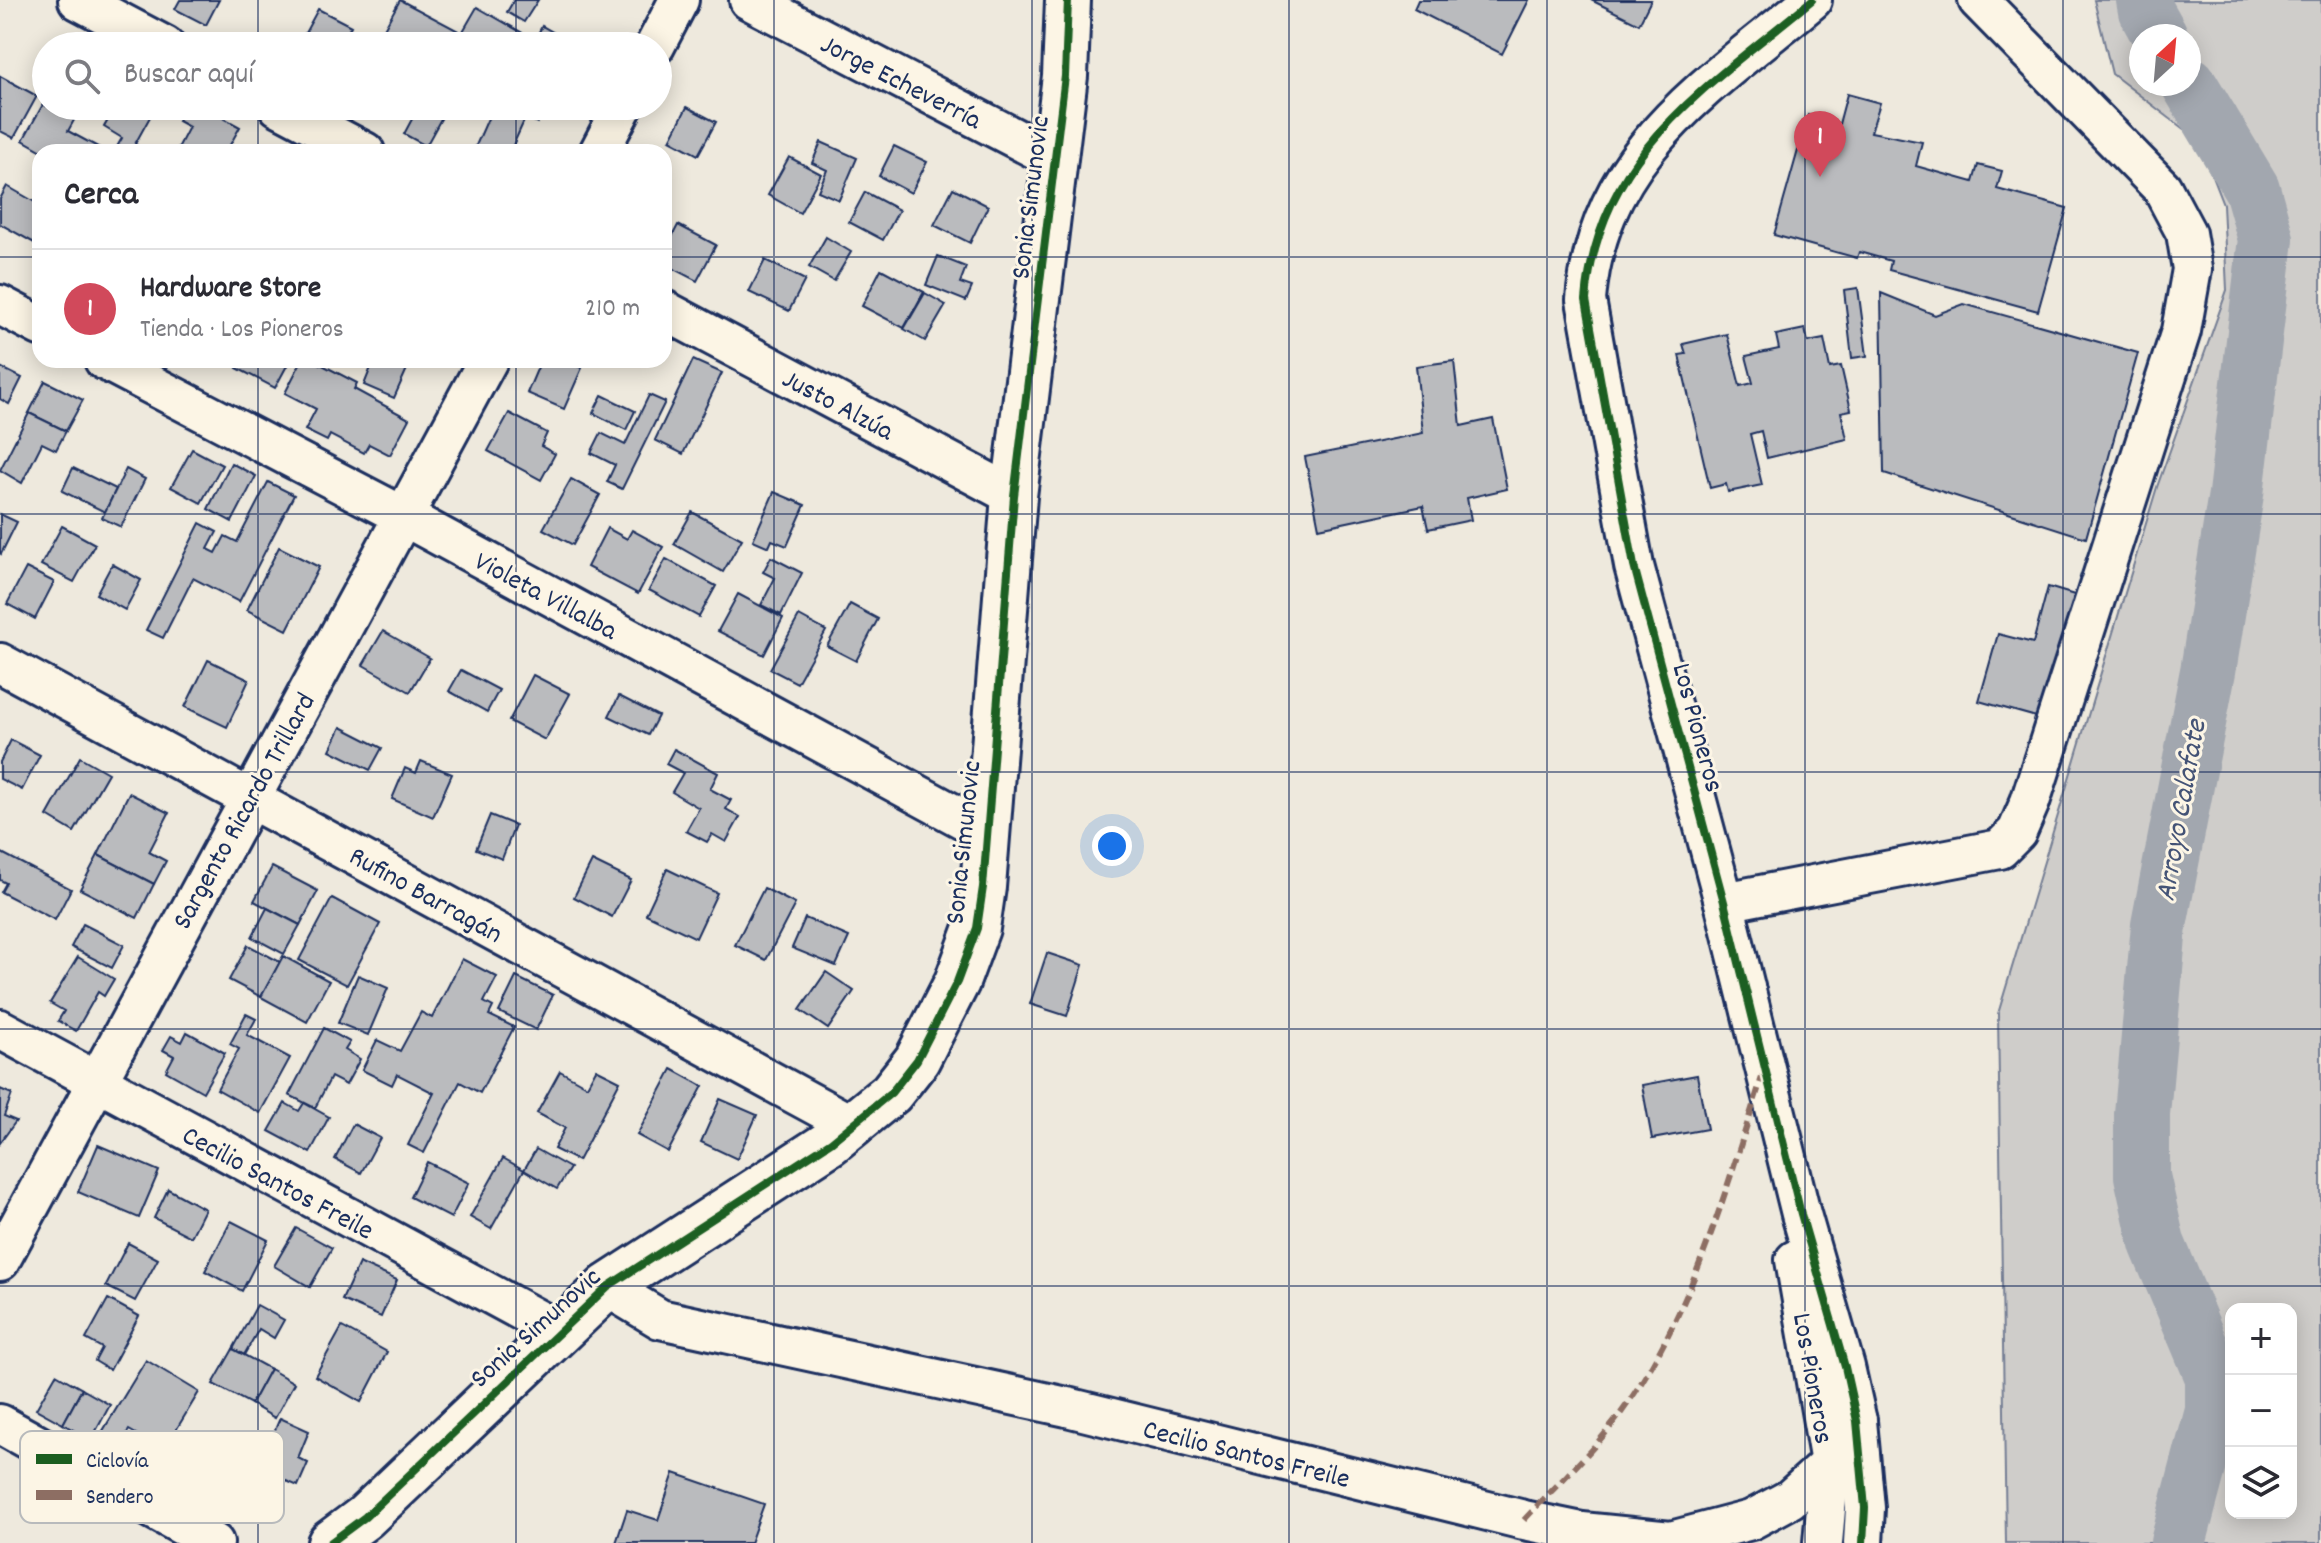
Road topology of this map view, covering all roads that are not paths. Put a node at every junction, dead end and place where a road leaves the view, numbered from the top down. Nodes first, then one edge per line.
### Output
1 (78, 0) edge
2 (679, 0) edge
3 (749, 0) edge
4 (1068, 0) edge
5 (1812, 0) edge
6 (1978, 0) edge
7 (139, 32) edge
8 (662, 32) edge
9 (304, 120) edge
10 (616, 120) edge
11 (350, 144) edge
12 (603, 144) edge
13 (1055, 159) junction
14 (0, 305) edge
15 (672, 314) edge
16 (32, 322) edge
17 (119, 368) edge
18 (484, 368) edge
19 (1014, 496) junction
20 (403, 516) junction
21 (0, 663) edge
22 (249, 796) junction
23 (987, 832) junction
24 (1724, 902) junction
25 (0, 1029) edge
26 (95, 1081) junction
27 (852, 1125) junction
28 (1801, 1214) junction
29 (0, 1261) edge
30 (607, 1287) junction
31 (559, 1331) junction
32 (1857, 1421) junction
33 (0, 1424) edge
34 (20, 1435) edge
35 (1830, 1463) junction
36 (178, 1523) edge
37 (214, 1543) edge
38 (330, 1543) edge
39 (1823, 1543) edge
40 (1863, 1543) edge

1 - 7 street
2 - 8 street
3 - 13 street, Jorge Echeverría
4 - 13 street, Sonia Simunovic
5 - 24 street, Los Pioneros
6 - 24 street
9 - 11 street
10 - 12 street
13 - 19 street, Sonia Simunovic
14 - 16 street
15 - 19 street, Justo Alzúa
17 - 20 street, Violeta Villalba
18 - 20 street, Sargento Ricardo Trillard
19 - 23 street, Sonia Simunovic
20 - 22 street, Sargento Ricardo Trillard
20 - 23 street, Violeta Villalba
21 - 22 street, Rufino Barragán
22 - 26 street, Sargento Ricardo Trillard
22 - 27 street, Rufino Barragán
23 - 27 street, Sonia Simunovic
24 - 28 street, Los Pioneros
25 - 26 street, Cecilio Santos Freile
26 - 29 street, Sargento Ricardo Trillard
26 - 31 street, Cecilio Santos Freile
27 - 30 street, Sonia Simunovic
28 - 32 street, Los Pioneros
28 - 35 street, Los Pioneros
30 - 31 street, Sonia Simunovic
30 - 35 street, Cecilio Santos Freile
31 - 38 street, Sonia Simunovic
32 - 35 street, Cecilio Santos Freile
32 - 40 street, Los Pioneros
33 - 34 street
35 - 39 street, Los Pioneros
36 - 37 street

